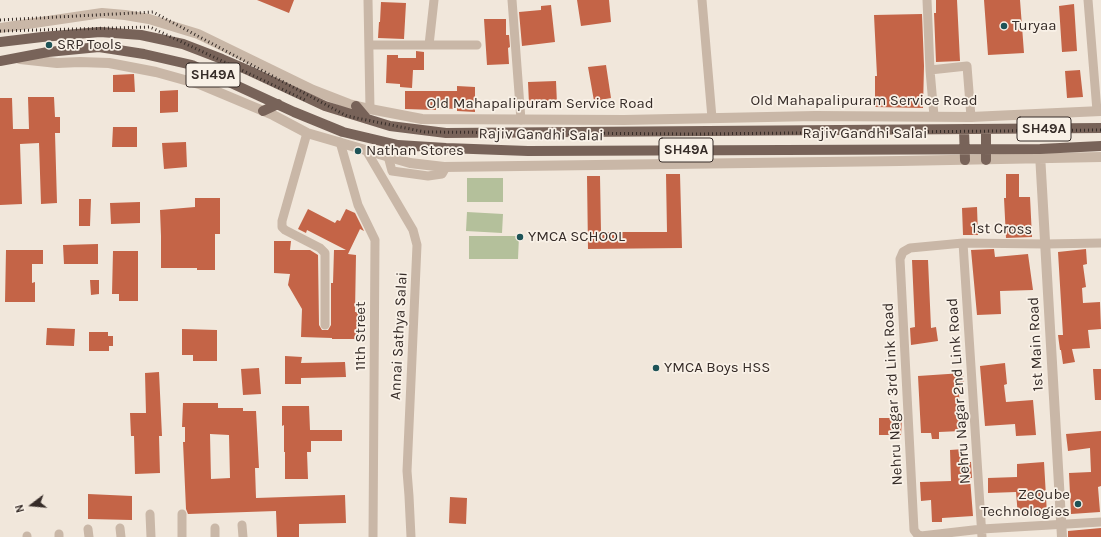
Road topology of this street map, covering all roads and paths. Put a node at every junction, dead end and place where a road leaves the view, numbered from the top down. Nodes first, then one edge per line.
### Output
1 (368, 0) edge
2 (434, 0) edge
3 (512, 0) edge
4 (702, 0) edge
5 (927, 0) edge
6 (1088, 0) edge
7 (0, 28) edge
8 (0, 42) edge
9 (430, 45) junction
10 (477, 45) dead end
11 (369, 46) junction
12 (14, 58) junction
13 (0, 61) edge
14 (930, 70) junction
15 (278, 104) junction
16 (356, 106) joint
17 (263, 111) junction
18 (1099, 111) edge
19 (369, 114) junction
20 (934, 116) junction
21 (971, 117) junction
22 (712, 118) junction
23 (521, 120) junction
24 (1101, 128) edge
25 (964, 129) junction
26 (986, 129) junction
27 (693, 131) junction
28 (307, 133) junction
29 (340, 142) junction
30 (1101, 146) edge
31 (965, 149) junction
32 (986, 149) junction
33 (366, 150) junction
34 (693, 150) junction
35 (1040, 154) junction
36 (1101, 157) edge
37 (966, 160) junction
38 (986, 160) junction
39 (963, 243) junction
40 (1101, 243) edge
41 (1046, 244) junction
42 (903, 252) joint
43 (325, 325) dead end
44 (150, 514) dead end
45 (182, 514) dead end
46 (1101, 522) edge
47 (242, 524) dead end
48 (1061, 525) junction
49 (982, 533) edge
50 (151, 537) edge
51 (182, 537) edge
52 (243, 537) edge
53 (373, 537) edge
54 (411, 537) edge
55 (1062, 537) edge

1 - 11 street
2 - 9 street
3 - 23 street
4 - 22 street
5 - 14 street
6 - 18 street
7 - 16 street
8 - 19 main road, Rajiv Gandhi Salai / SH49A
9 - 10 street
9 - 11 street
11 - 19 street
12 - 13 main road, Rajiv Gandhi Salai / SH49A
12 - 15 main road, Rajiv Gandhi Salai / SH49A
12 - 17 street
14 - 20 street
14 - 21 street
15 - 17 main road
15 - 34 main road, Rajiv Gandhi Salai / SH49A
16 - 19 main road
17 - 28 street
18 - 21 street, Old Mahapalipuram Service Road
19 - 23 street, Old Mahapalipuram Service Road
19 - 27 main road, Rajiv Gandhi Salai / SH49A
20 - 21 street, Old Mahapalipuram Service Road
20 - 22 street, Old Mahapalipuram Service Road
22 - 23 street, Old Mahapalipuram Service Road
24 - 26 main road, Rajiv Gandhi Salai / SH49A
25 - 26 main road, Rajiv Gandhi Salai / SH49A
25 - 27 main road, Rajiv Gandhi Salai / SH49A
25 - 31 main road
26 - 32 main road
27 - 34 main road
28 - 29 street
28 - 43 street
29 - 33 street
29 - 53 street, 11th Street
30 - 35 main road, Rajiv Gandhi Salai / SH49A
31 - 32 main road, Rajiv Gandhi Salai / SH49A
31 - 34 main road, Rajiv Gandhi Salai / SH49A
31 - 37 main road
32 - 35 main road, Rajiv Gandhi Salai / SH49A
32 - 38 main road
33 - 37 street
33 - 54 street, Annai Sathya Salai
35 - 36 street
35 - 38 street
35 - 41 street, 1st Main Road
37 - 38 street
39 - 41 street, 1st Cross
39 - 42 street, 1st Cross
39 - 49 street, Nehru Nagar 2nd Link Road
40 - 41 street, 1st Cross
41 - 48 street, 1st Main Road
42 - 49 street, Nehru Nagar 3rd Link Road
44 - 50 street
45 - 51 street
46 - 48 street
47 - 52 street
48 - 49 street
48 - 55 street, 1st Main Road

